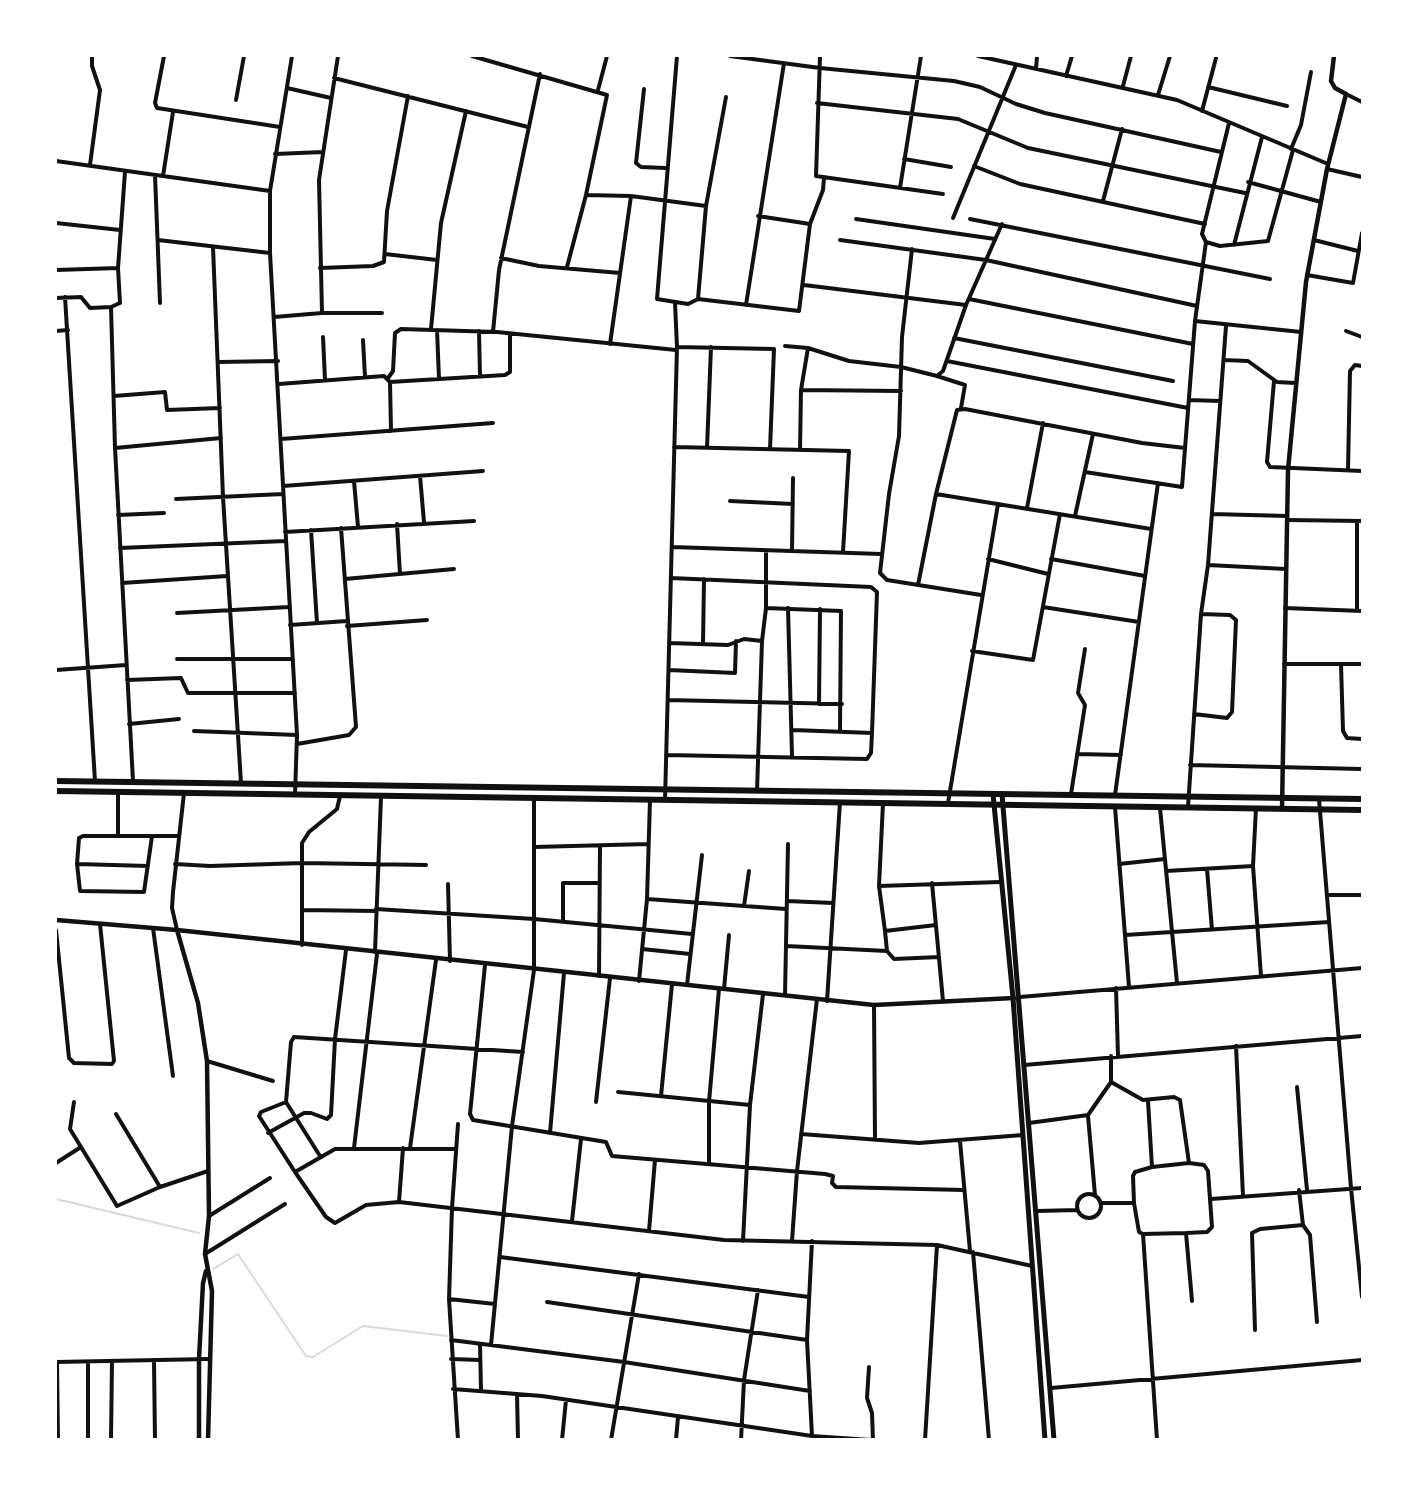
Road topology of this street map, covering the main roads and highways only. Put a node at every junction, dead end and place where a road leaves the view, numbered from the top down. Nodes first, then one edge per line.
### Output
1 (56, 781) edge
2 (56, 791) edge
3 (993, 794) junction
4 (1002, 794) junction
5 (1362, 799) edge
6 (993, 804) junction
7 (1003, 804) junction
8 (1362, 810) edge
9 (1045, 1440) edge
10 (1054, 1440) edge

1 - 3 main road
2 - 6 main road
3 - 4 main road
3 - 6 main road
4 - 5 main road
4 - 7 main road
6 - 7 main road
6 - 9 main road
7 - 8 main road
7 - 10 main road

